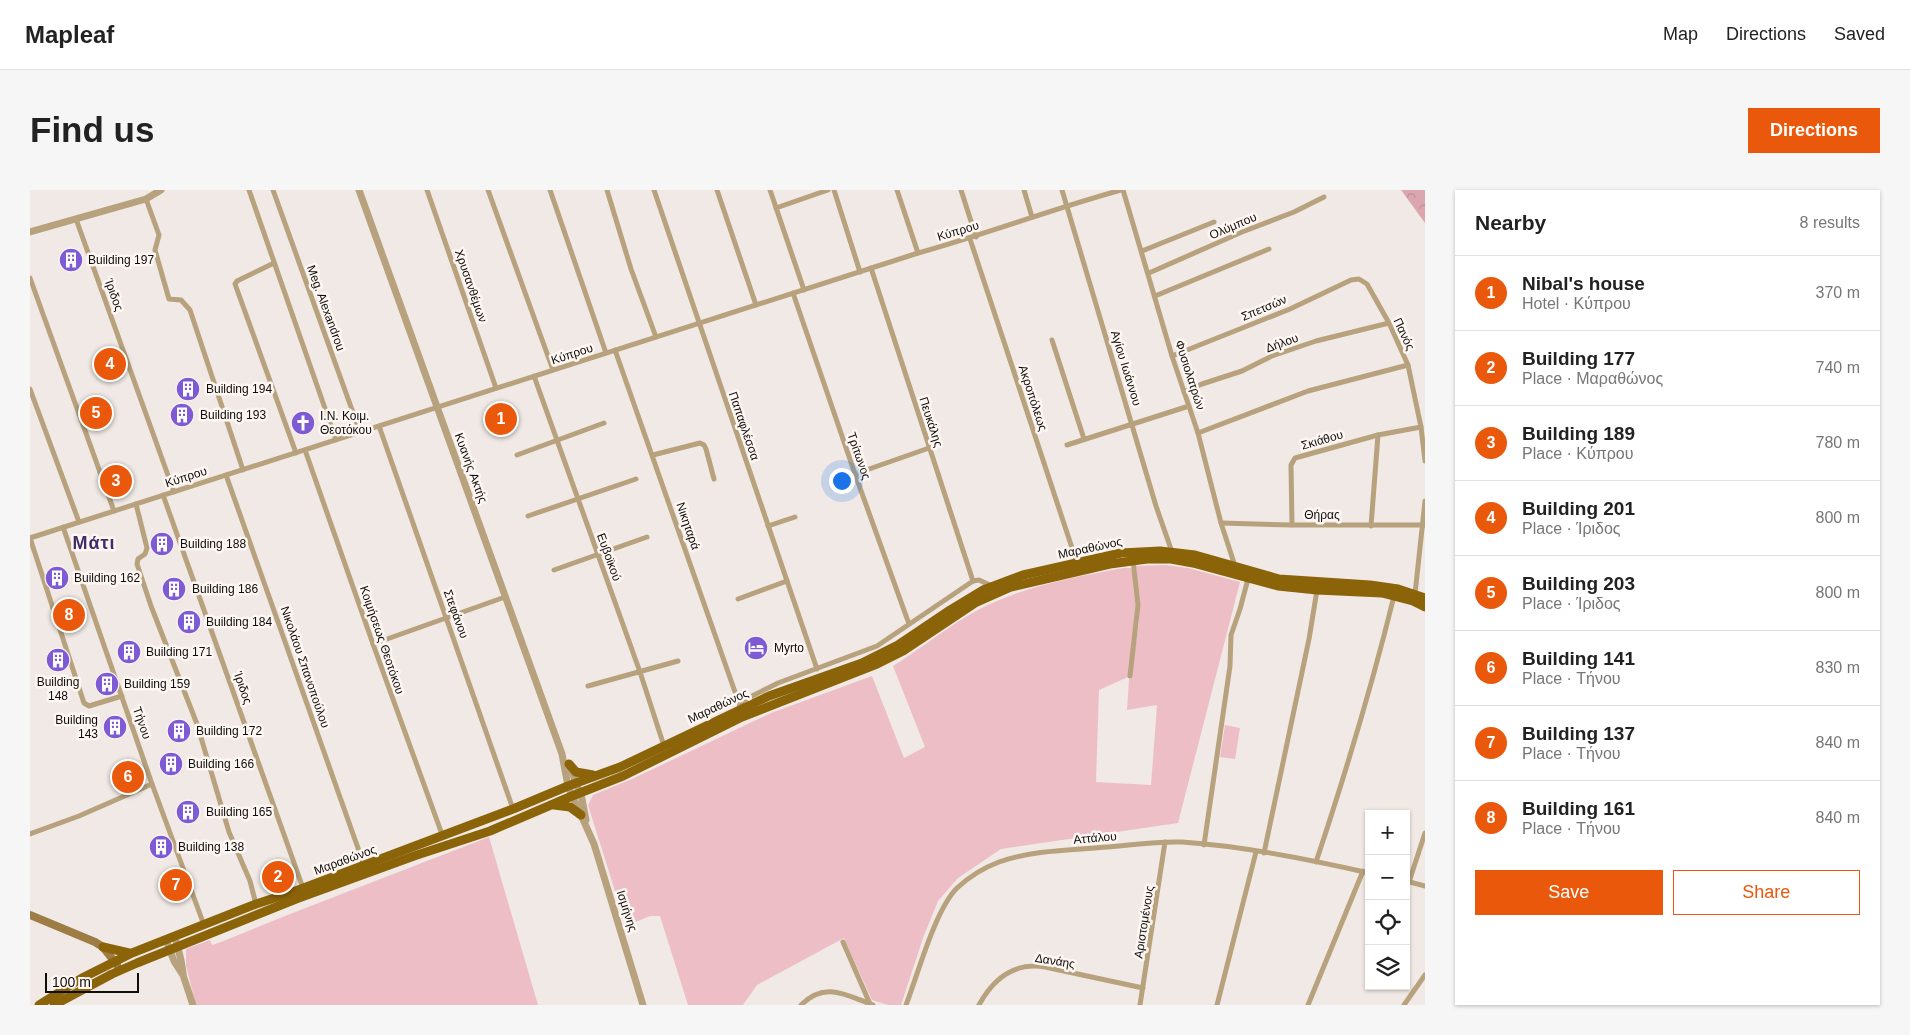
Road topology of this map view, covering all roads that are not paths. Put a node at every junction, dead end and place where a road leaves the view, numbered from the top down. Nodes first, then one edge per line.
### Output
1 (161, 190) edge
2 (249, 190) edge
3 (273, 190) edge
4 (359, 190) edge
5 (427, 190) edge
6 (488, 190) edge
7 (550, 190) edge
8 (607, 190) edge
9 (654, 190) edge
10 (717, 190) edge
11 (770, 190) edge
12 (828, 190) edge
13 (834, 190) edge
14 (897, 190) edge
15 (961, 190) edge
16 (1024, 190) edge
17 (1062, 190) edge
18 (1122, 190) edge
19 (1324, 197) dead end
20 (146, 199) junction
21 (1066, 206) junction
22 (776, 208) junction
23 (1032, 217) junction
24 (76, 219) junction
25 (1214, 222) dead end
26 (30, 232) edge
27 (976, 237) junction
28 (970, 239) junction
29 (1269, 249) dead end
30 (1142, 250) junction
31 (918, 253) junction
32 (274, 263) junction
33 (871, 268) junction
34 (860, 272) junction
35 (1149, 273) junction
36 (30, 278) edge
37 (1362, 280) joint
38 (804, 290) junction
39 (793, 293) junction
40 (1155, 296) junction
41 (756, 305) junction
42 (1389, 322) junction
43 (699, 324) junction
44 (656, 337) junction
45 (1052, 340) dead end
46 (615, 350) junction
47 (606, 353) junction
48 (1172, 356) junction
49 (1408, 365) junction
50 (553, 370) junction
51 (534, 376) junction
52 (496, 388) junction
53 (30, 389) edge
54 (1184, 392) junction
55 (1189, 406) junction
56 (437, 407) junction
57 (604, 423) dead end
58 (1132, 424) junction
59 (379, 426) junction
60 (1421, 427) junction
61 (360, 432) junction
62 (1198, 433) junction
63 (1378, 435) junction
64 (1084, 439) junction
65 (336, 440) junction
66 (556, 440) junction
67 (1067, 445) dead end
68 (929, 448) junction
69 (305, 450) junction
70 (296, 453) junction
71 (517, 455) dead end
72 (653, 455) junction
73 (1425, 461) edge
74 (243, 470) junction
75 (855, 474) junction
76 (226, 475) junction
77 (636, 479) dead end
78 (714, 479) dead end
79 (174, 492) junction
80 (163, 495) junction
81 (578, 499) junction
82 (1425, 501) edge
83 (136, 504) junction
84 (114, 511) junction
85 (528, 516) dead end
86 (795, 517) dead end
87 (79, 522) junction
88 (1221, 523) junction
89 (1292, 525) junction
90 (1424, 525) edge
91 (768, 526) junction
92 (1371, 526) junction
93 (63, 527) junction
94 (647, 537) dead end
95 (30, 538) edge
96 (1172, 552) junction
97 (598, 556) junction
98 (1133, 560) junction
99 (1077, 562) junction
100 (1235, 566) junction
101 (554, 570) dead end
102 (1248, 578) junction
103 (787, 581) junction
104 (973, 581) junction
105 (992, 586) junction
106 (1317, 590) junction
107 (1415, 594) junction
108 (1394, 596) junction
109 (505, 597) junction
110 (1425, 598) edge
111 (738, 599) dead end
112 (1425, 607) edge
113 (447, 619) junction
114 (909, 624) junction
115 (372, 644) junction
116 (678, 661) dead end
117 (817, 669) junction
118 (640, 672) junction
119 (1130, 676) dead end
120 (588, 686) dead end
121 (122, 696) junction
122 (741, 709) junction
123 (664, 746) junction
124 (562, 754) junction
125 (569, 764) junction
126 (600, 774) junction
127 (152, 784) junction
128 (572, 784) junction
129 (576, 794) junction
130 (551, 805) junction
131 (513, 809) junction
132 (581, 815) junction
133 (587, 826) junction
134 (1425, 832) edge
135 (30, 834) edge
136 (443, 837) junction
137 (1165, 842) junction
138 (1204, 845) junction
139 (1256, 852) junction
140 (1264, 853) junction
141 (1316, 862) junction
142 (364, 866) junction
143 (1365, 872) edge
144 (1365, 874) edge
145 (1410, 875) edge
146 (1410, 882) edge
147 (1425, 886) edge
148 (303, 888) junction
149 (256, 904) junction
150 (30, 915) edge
151 (204, 925) junction
152 (170, 938) junction
153 (843, 942) dead end
154 (103, 947) junction
155 (174, 949) junction
156 (132, 953) junction
157 (115, 960) junction
158 (120, 970) junction
159 (1425, 975) edge
160 (1143, 988) junction
161 (59, 1004) edge
162 (871, 1004) edge
163 (39, 1005) edge
164 (193, 1005) edge
165 (643, 1005) edge
166 (801, 1005) edge
167 (906, 1005) edge
168 (979, 1005) edge
169 (1140, 1005) edge
170 (1217, 1005) edge
171 (1308, 1005) edge
172 (1404, 1005) edge

1 - 20 street
2 - 32 street
3 - 61 street, Meg. Alexandrou
4 - 56 street, Κυανής Ακτής
5 - 52 street, Χρυσανθέμων
6 - 50 street
7 - 47 street
8 - 44 street
9 - 43 street, Παπαφλέσσα
10 - 41 street
11 - 22 street
12 - 22 street
13 - 34 street
14 - 31 street
15 - 27 street
16 - 23 street
17 - 21 street, Αγίου Ιωάννου
18 - 21 street, Κύπρου
18 - 30 street, Φυσιολατρών
19 - 35 street, Ολύμπου
20 - 24 street
20 - 74 street
21 - 23 street, Κύπρου
21 - 58 street, Αγίου Ιωάννου
22 - 38 street
23 - 27 street, Κύπρου
24 - 26 street
24 - 79 street, Ίριδος
25 - 30 street
27 - 28 street, Κύπρου
28 - 31 street, Κύπρου
28 - 99 street, Ακροπόλεως
29 - 40 street
30 - 35 street, Φυσιολατρών
31 - 33 street, Κύπρου
32 - 65 street
32 - 70 street
33 - 34 street, Κύπρου
33 - 68 street, Πευκάλης
34 - 38 street, Κύπρου
35 - 40 street, Φυσιολατρών
36 - 84 street
37 - 42 street, Πανός
37 - 48 street, Σπετσών
38 - 39 street, Κύπρου
39 - 41 street, Κύπρου
39 - 75 street, Τρίτωνος
40 - 48 street, Φυσιολατρών
41 - 43 street, Κύπρου
42 - 49 street, Πανός
42 - 54 street, Δήλου
43 - 44 street, Κύπρου
43 - 91 street, Παπαφλέσσα
44 - 46 street, Κύπρου
45 - 64 street
46 - 47 street, Κύπρου
46 - 72 street, Νικηταρά
47 - 50 street, Κύπρου
48 - 54 street, Φυσιολατρών
49 - 60 street, Πανός
49 - 62 street
50 - 51 street, Κύπρου
51 - 52 street, Κύπρου
51 - 66 street, Ευβοϊκού
52 - 56 street, Κύπρου
53 - 87 street
54 - 55 street, Φυσιολατρών
55 - 58 street
55 - 62 street, Φυσιολατρών
56 - 59 street, Κύπρου
56 - 109 street, Κυανής Ακτής
57 - 66 street
58 - 64 street
58 - 96 street, Αγίου Ιωάννου
59 - 61 street, Κύπρου
59 - 113 street, Στεφάνου
60 - 63 street, Σκιάθου
60 - 73 street, Πανός
61 - 65 street, Κύπρου
62 - 88 street, Φυσιολατρών
63 - 89 street, Σκιάθου
63 - 92 street
64 - 67 street
65 - 69 street, Κύπρου
66 - 71 street
66 - 81 street, Ευβοϊκού
68 - 75 street
68 - 104 street, Πευκάλης
69 - 70 street, Κύπρου
69 - 115 street, Κοιμήσεως Θεοτόκου
70 - 74 street, Κύπρου
72 - 78 street
72 - 122 street, Νικηταρά
74 - 76 street, Κύπρου
75 - 114 street, Τρίτωνος
76 - 79 street, Κύπρου
76 - 142 street, Νικολάου Σπανοπούλου
77 - 81 street
79 - 80 street, Κύπρου
80 - 83 street, Κύπρου
80 - 148 street, Ίριδος
81 - 85 street
81 - 97 street, Ευβοϊκού
82 - 90 street
83 - 84 street, Κύπρου
83 - 149 street
84 - 87 street, Κύπρου
86 - 91 street
87 - 93 street, Κύπρου
88 - 89 street, Θήρας
88 - 100 street, Φυσιολατρών
89 - 92 street, Θήρας
90 - 92 street, Θήρας
90 - 107 street
91 - 103 street, Παπαφλέσσα
93 - 95 street, Κύπρου
93 - 121 street, Τήνου
94 - 97 street
95 - 121 street
96 - 99 main road, Μαραθώνος
96 - 100 main road, Μαραθώνος
97 - 101 street
97 - 118 street, Ευβοϊκού
98 - 102 main road, Μαραθώνος
98 - 119 street
98 - 129 main road, Μαραθώνος
99 - 105 main road, Μαραθώνος
100 - 107 main road, Μαραθώνος
102 - 106 main road, Μαραθώνος
102 - 138 street
103 - 111 street
103 - 117 street, Παπαφλέσσα
104 - 105 street
104 - 114 street
105 - 122 main road, Μαραθώνος
106 - 108 main road, Μαραθώνος
106 - 140 street
107 - 110 main road, Μαραθώνος
108 - 112 main road, Μαραθώνος
108 - 141 street
109 - 113 street
109 - 124 street, Κυανής Ακτής
113 - 115 street
113 - 131 street, Στεφάνου
114 - 117 street
115 - 136 street, Κοιμήσεως Θεοτόκου
116 - 118 street
117 - 122 street
118 - 120 street
118 - 123 street, Ευβοϊκού
121 - 127 street, Τήνου
122 - 123 main road, Μαραθώνος
123 - 126 main road, Μαραθώνος
124 - 125 street, Κυανής Ακτής
124 - 128 street, Κυανής Ακτής
125 - 126 main road
125 - 128 street, Κυανής Ακτής
126 - 128 main road, Μαραθώνος
127 - 135 street
127 - 151 street, Τήνου
128 - 129 street
128 - 131 main road, Μαραθώνος
129 - 130 main road, Μαραθώνος
129 - 132 street
129 - 133 street
130 - 132 main road
130 - 155 main road, Μαραθώνος
131 - 136 main road, Μαραθώνος
132 - 133 street
133 - 165 street, Ισμήνης
134 - 145 street
136 - 142 main road, Μαραθώνος
137 - 138 street, Αττάλου
137 - 160 street, Αριστομένους
137 - 167 street, Αττάλου
138 - 139 street, Αττάλου
139 - 140 street, Αττάλου
139 - 170 street
140 - 141 street, Αττάλου
141 - 143 street, Αττάλου
142 - 148 main road, Μαραθώνος
144 - 171 street
146 - 147 street
148 - 149 main road, Μαραθώνος
149 - 151 main road, Μαραθώνος
150 - 154 main road
151 - 152 main road, Μαραθώνος
152 - 155 street
152 - 156 main road, Μαραθώνος
153 - 162 street
154 - 156 main road
154 - 157 main road
155 - 158 main road, Μαραθώνος
155 - 164 street
156 - 157 main road, Μαραθώνος
157 - 158 main road
157 - 163 main road, Μαραθώνος
158 - 161 main road, Μαραθώνος
159 - 172 street
160 - 168 street, Δανάης
160 - 169 street, Αριστομένους
162 - 166 street

